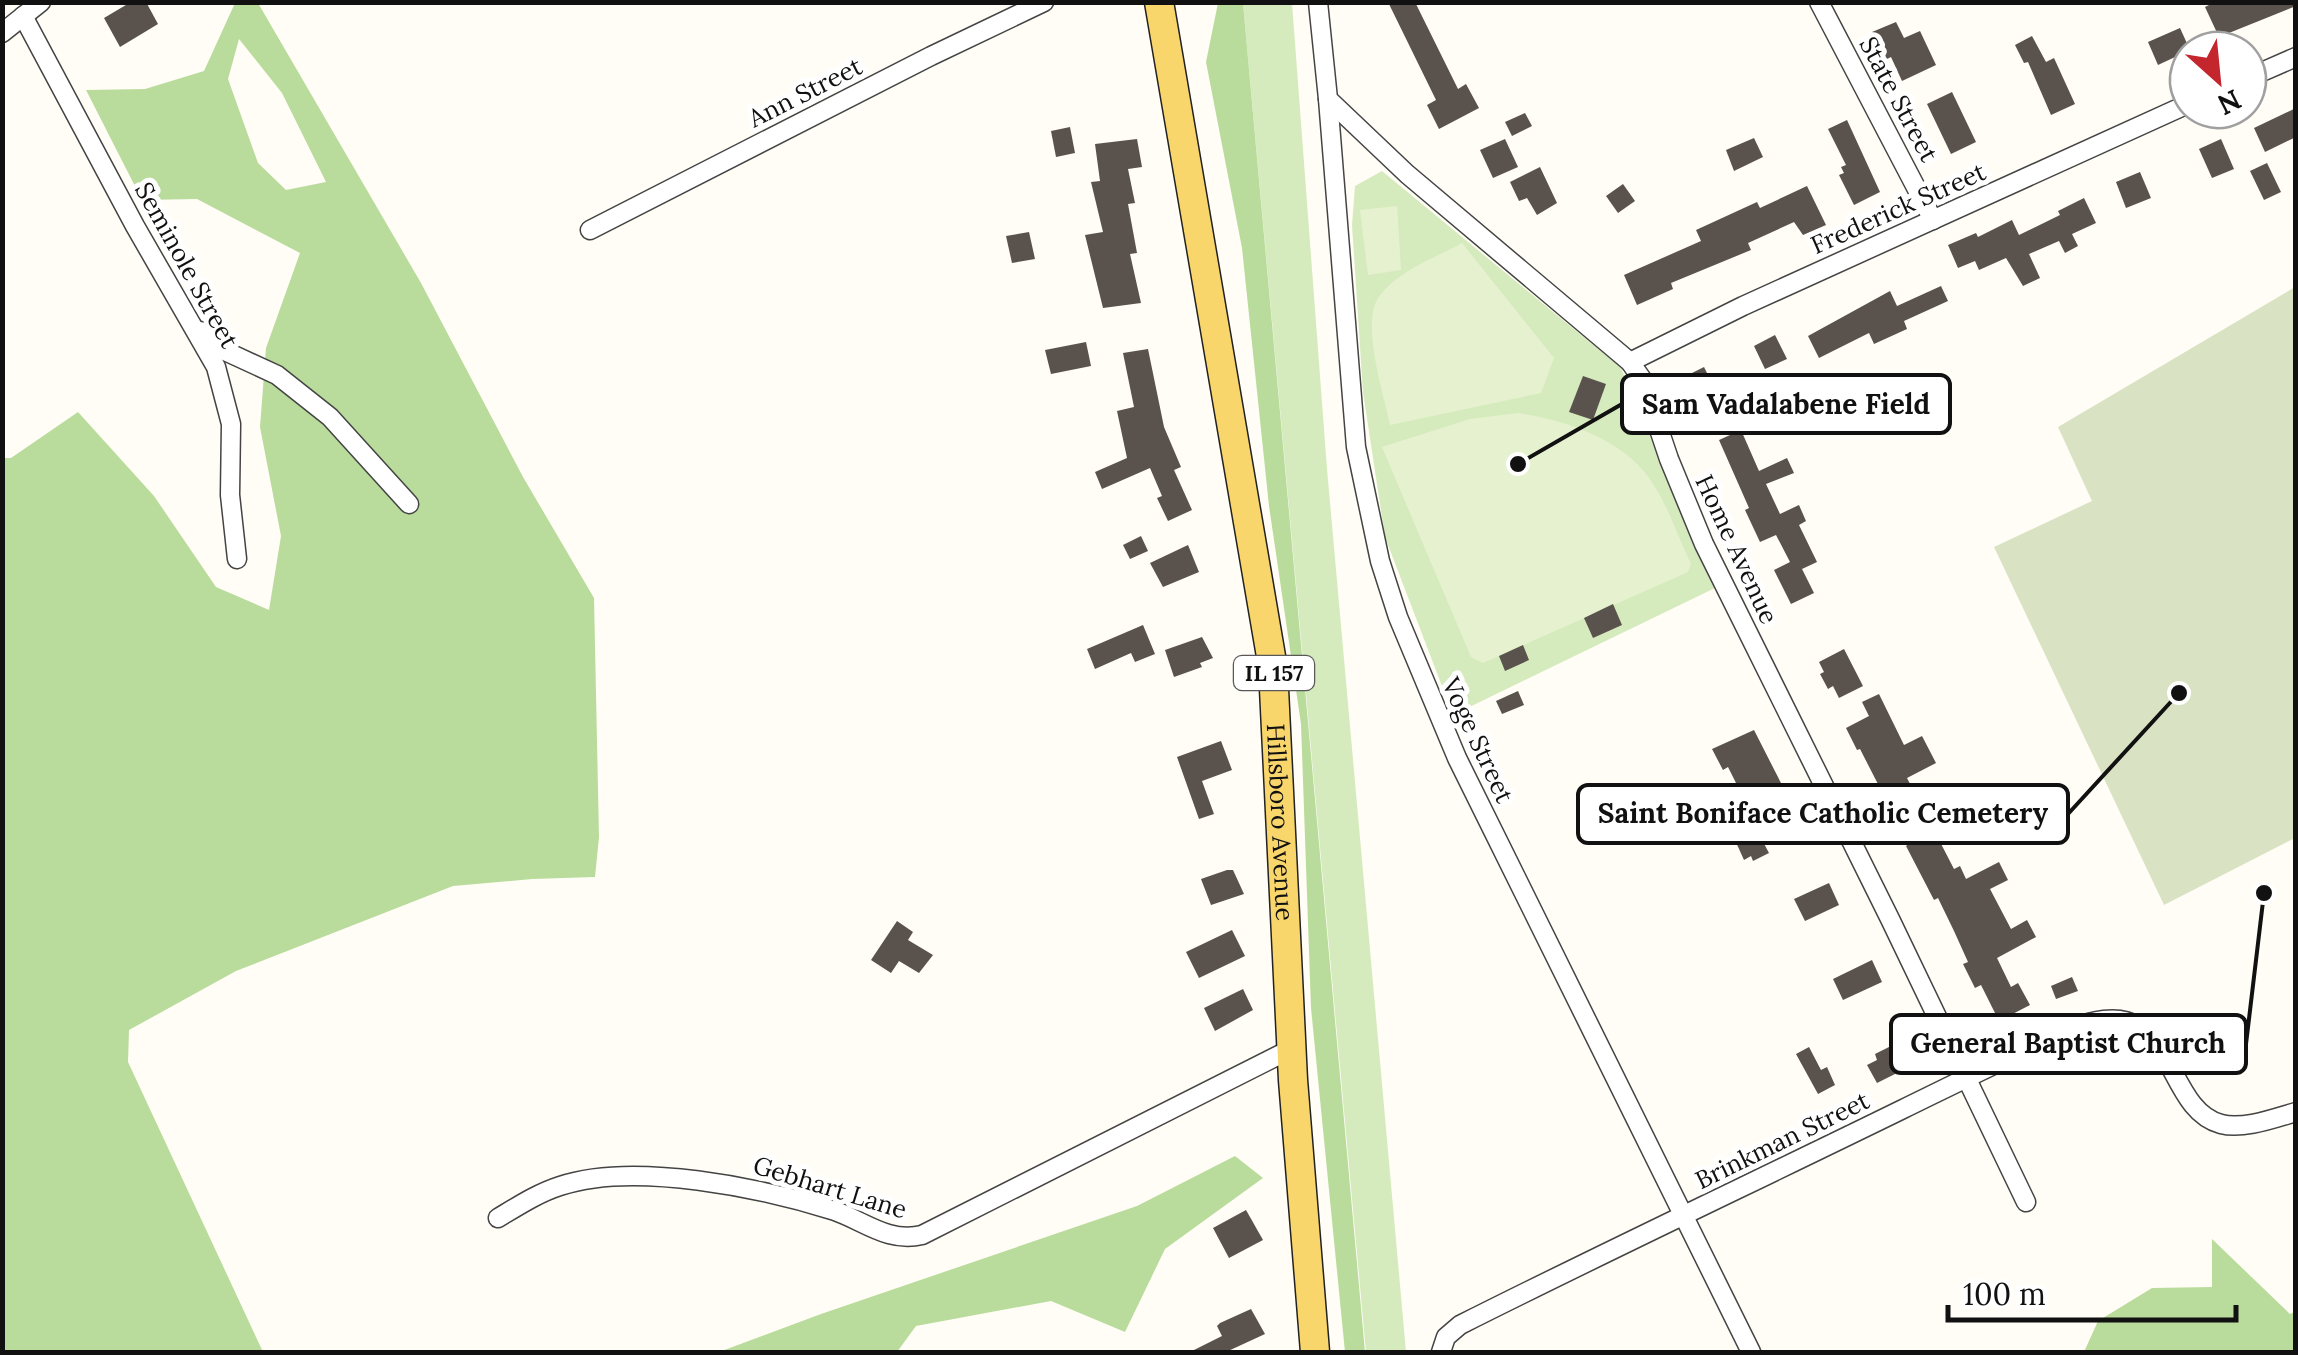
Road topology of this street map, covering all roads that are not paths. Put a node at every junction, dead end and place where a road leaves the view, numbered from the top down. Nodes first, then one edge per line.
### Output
1 (1044, 2) edge
2 (1158, 2) edge
3 (1318, 2) edge
4 (1820, 2) edge
5 (40, 3) edge
6 (23, 16) junction
7 (2, 33) edge
8 (2296, 57) edge
9 (2268, 69) edge
10 (1328, 99) junction
11 (2168, 113) edge
12 (1933, 220) junction
13 (590, 230) dead end
14 (192, 324) junction
15 (1630, 362) junction
16 (409, 504) dead end
17 (237, 558) dead end
18 (1291, 1050) junction
19 (1967, 1077) junction
20 (2296, 1112) edge
21 (2026, 1202) dead end
22 (1681, 1217) junction
23 (498, 1218) dead end
24 (1315, 1352) edge
25 (1441, 1352) edge
26 (1751, 1352) edge

1 - 13 street, Ann Street
2 - 18 main road, Hillsboro Avenue / IL 157
3 - 10 street
4 - 12 street, State Street
5 - 6 street
6 - 7 street
6 - 14 street, Seminole Street
8 - 9 street
10 - 15 street, Home Avenue
10 - 22 street, Voge Street
11 - 12 street, Frederick Street
12 - 15 street, Frederick Street
14 - 16 street
14 - 17 street, Seminole Street
15 - 19 street, Home Avenue
18 - 23 street, Gebhart Lane
18 - 24 main road, Hillsboro Avenue / IL 157
19 - 20 street, Brinkman Street
19 - 21 street, Home Avenue
19 - 22 street, Brinkman Street
22 - 25 street, Brinkman Street
22 - 26 street, Voge Street

